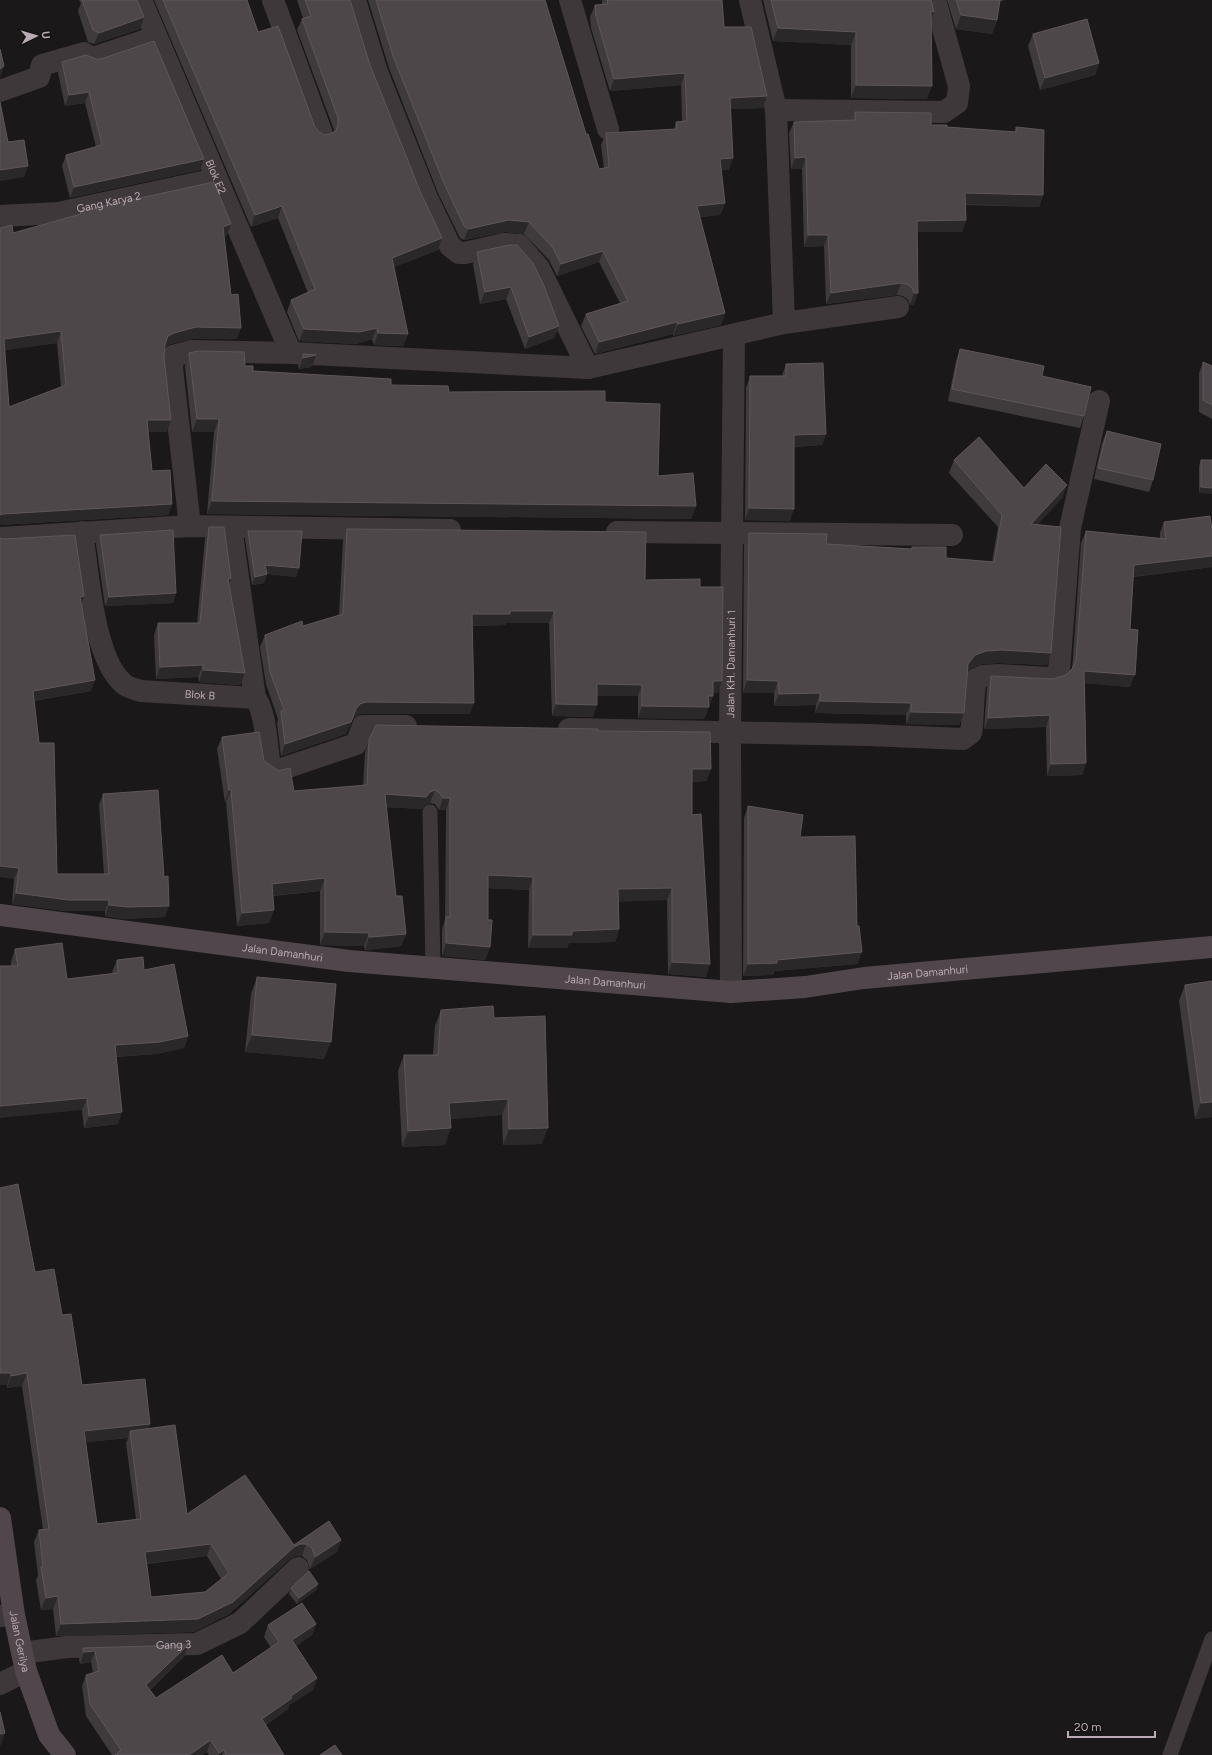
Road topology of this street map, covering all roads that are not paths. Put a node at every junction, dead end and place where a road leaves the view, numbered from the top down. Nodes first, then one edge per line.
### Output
1 (140, 0) edge
2 (273, 0) edge
3 (355, 0) edge
4 (570, 0) edge
5 (750, 0) edge
6 (935, 0) edge
7 (156, 36) junction
8 (0, 91) edge
9 (776, 110) junction
10 (608, 129) dead end
11 (322, 134) edge
12 (216, 179) junction
13 (0, 216) edge
14 (898, 307) dead end
15 (784, 324) junction
16 (734, 335) junction
17 (291, 353) junction
18 (588, 368) junction
19 (1099, 401) dead end
20 (190, 526) junction
21 (231, 527) junction
22 (470, 530) edge
23 (82, 532) junction
24 (598, 532) edge
25 (733, 534) junction
26 (952, 535) dead end
27 (0, 538) edge
28 (255, 698) junction
29 (424, 726) edge
30 (548, 729) edge
31 (730, 732) junction
32 (430, 812) dead end
33 (0, 915) edge
34 (1212, 947) edge
35 (433, 968) junction
36 (731, 992) junction
37 (0, 1518) edge
38 (298, 1568) dead end
39 (7, 1615) edge
40 (1212, 1639) edge
41 (24, 1662) junction
42 (0, 1684) edge
43 (65, 1755) edge
44 (1170, 1755) edge

1 - 7 street, Blok E2
2 - 11 street
3 - 18 street
4 - 10 street
5 - 9 street
6 - 9 street
7 - 8 street
7 - 12 street, Blok E2
9 - 15 street
12 - 13 street, Gang Karya 2
12 - 17 street, Blok E2
14 - 15 street
15 - 16 street
16 - 18 street
16 - 25 street, Jalan KH. Damanhuri 1
17 - 18 street
17 - 20 street
19 - 31 street
20 - 21 street
20 - 23 street
21 - 22 street
21 - 28 street
23 - 27 street
23 - 28 street, Blok B
24 - 25 street
25 - 26 street
25 - 31 street, Jalan KH. Damanhuri 1
28 - 29 street
30 - 31 street
31 - 36 street, Jalan KH. Damanhuri 1
32 - 35 lane
33 - 35 street, Jalan Damanhuri
34 - 36 street, Jalan Damanhuri
35 - 36 street, Jalan Damanhuri
37 - 39 street, Jalan Gerilya
38 - 41 street, Gang 3
39 - 41 street, Jalan Gerilya
40 - 44 lane
41 - 42 street
41 - 43 street, Jalan Gerilya

